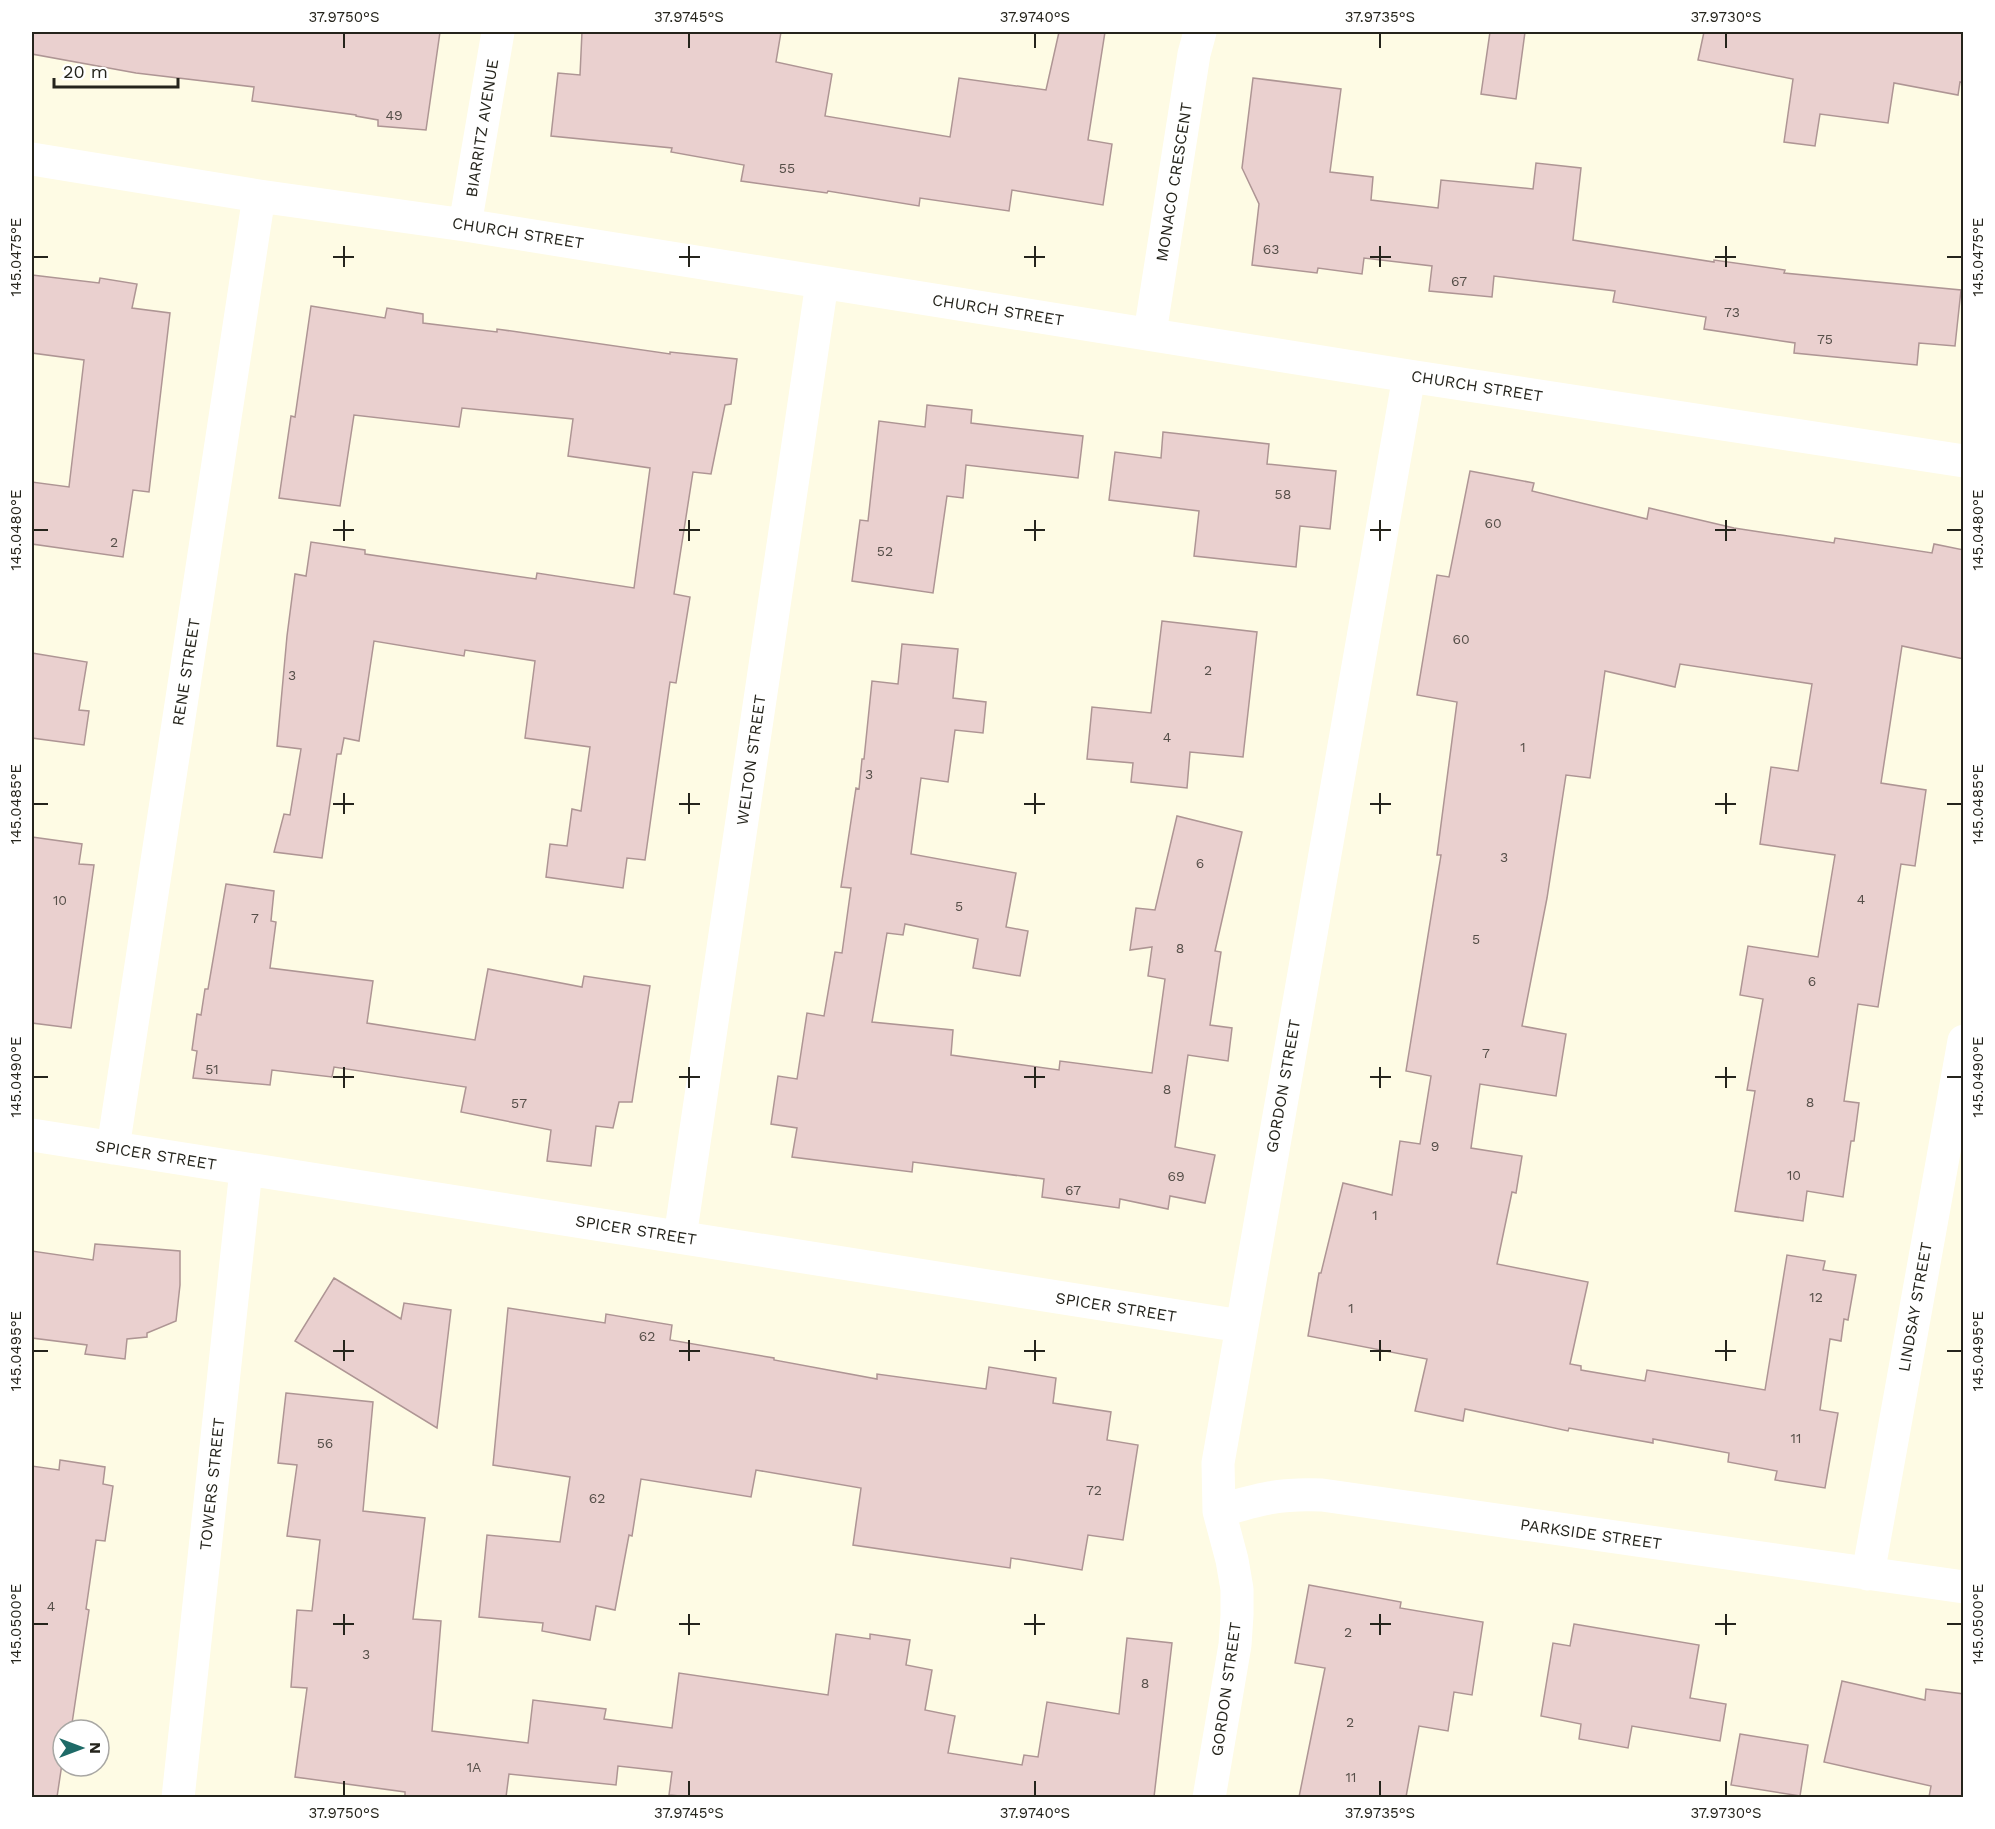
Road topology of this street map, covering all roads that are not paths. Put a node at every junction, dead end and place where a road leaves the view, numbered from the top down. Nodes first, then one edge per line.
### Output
1 (498, 32) edge
2 (1200, 32) edge
3 (32, 159) edge
4 (260, 196) junction
5 (465, 225) junction
6 (822, 283) junction
7 (1150, 333) junction
8 (1409, 376) junction
9 (1964, 461) edge
10 (1964, 1041) edge
11 (32, 1135) edge
12 (113, 1148) junction
13 (246, 1170) junction
14 (680, 1237) junction
15 (1241, 1326) junction
16 (1219, 1511) junction
17 (1868, 1574) junction
18 (1964, 1587) edge
19 (178, 1797) edge
20 (1209, 1797) edge

1 - 5 street, BIARRITZ AVENUE
2 - 7 street, MONACO CRESCENT
3 - 4 street, CHURCH STREET
4 - 5 street, CHURCH STREET
4 - 12 street, RENE STREET
5 - 6 street, CHURCH STREET
6 - 7 street, CHURCH STREET
6 - 14 street, WELTON STREET
7 - 8 street, CHURCH STREET
8 - 9 street, CHURCH STREET
8 - 15 street, GORDON STREET
10 - 17 street, LINDSAY STREET
11 - 12 street, SPICER STREET
12 - 13 street, SPICER STREET
13 - 14 street, SPICER STREET
13 - 19 street, TOWERS STREET
14 - 15 street, SPICER STREET
15 - 16 street, GORDON STREET
16 - 17 street, PARKSIDE STREET
16 - 20 street, GORDON STREET
17 - 18 street, PARKSIDE STREET

